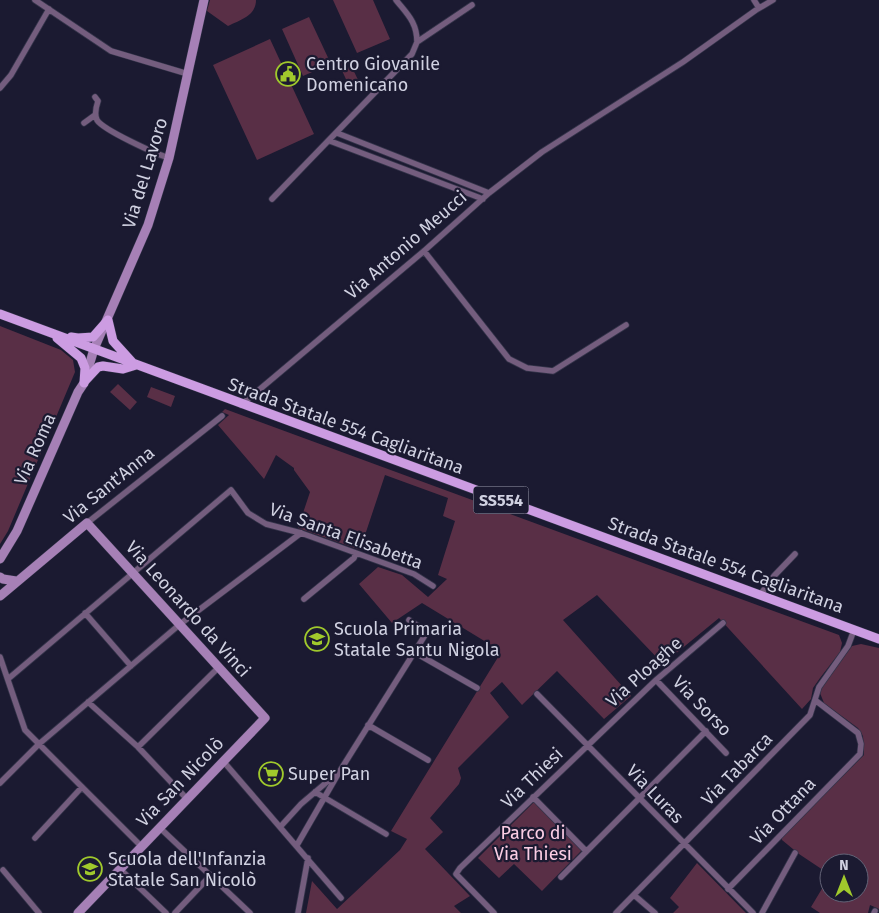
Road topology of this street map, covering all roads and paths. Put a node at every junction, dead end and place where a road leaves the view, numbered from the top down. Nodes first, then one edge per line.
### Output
1 (35, 0) edge
2 (204, 0) edge
3 (396, 0) edge
4 (754, 0) edge
5 (773, 0) edge
6 (472, 5) dead end
7 (759, 8) junction
8 (49, 9) junction
9 (417, 42) junction
10 (188, 74) junction
11 (0, 88) edge
12 (95, 96) dead end
13 (95, 115) junction
14 (84, 123) dead end
15 (337, 133) junction
16 (330, 141) junction
17 (169, 158) junction
18 (410, 162) junction
19 (407, 170) junction
20 (489, 193) junction
21 (272, 199) dead end
22 (483, 199) junction
23 (424, 251) junction
24 (0, 314) edge
25 (108, 320) junction
26 (626, 325) dead end
27 (49, 332) junction
28 (94, 349) junction
29 (136, 365) junction
30 (84, 383) junction
31 (241, 404) junction
32 (222, 416) dead end
33 (87, 523) junction
34 (301, 532) junction
35 (356, 553) junction
36 (795, 554) dead end
37 (0, 559) edge
38 (132, 572) junction
39 (0, 577) edge
40 (16, 581) junction
41 (433, 586) dead end
42 (760, 595) junction
43 (0, 596) edge
44 (304, 599) dead end
45 (85, 613) junction
46 (409, 620) dead end
47 (722, 623) dead end
48 (179, 625) junction
49 (854, 630) junction
50 (879, 639) edge
51 (414, 652) junction
52 (0, 657) edge
53 (131, 666) junction
54 (219, 667) junction
55 (8, 679) junction
56 (656, 680) junction
57 (477, 688) dead end
58 (537, 694) dead end
59 (815, 700) junction
60 (88, 702) junction
61 (265, 718) joint
62 (368, 725) junction
63 (706, 731) junction
64 (39, 744) junction
65 (587, 745) junction
66 (138, 748) junction
67 (726, 752) dead end
68 (428, 760) dead end
69 (223, 761) junction
70 (338, 774) junction
71 (0, 783) edge
72 (82, 787) junction
73 (315, 792) junction
74 (533, 797) junction
75 (324, 798) junction
76 (639, 798) junction
77 (187, 799) junction
78 (281, 826) junction
79 (159, 827) junction
80 (386, 834) dead end
81 (35, 838) dead end
82 (684, 844) junction
83 (297, 845) junction
84 (141, 846) junction
85 (586, 852) junction
86 (796, 853) dead end
87 (308, 858) junction
88 (120, 868) junction
89 (3, 870) dead end
90 (211, 875) junction
91 (561, 878) dead end
92 (728, 889) junction
93 (634, 895) junction
94 (341, 898) dead end
95 (81, 912) edge
96 (38, 913) edge
97 (166, 913) edge
98 (175, 913) edge
99 (250, 913) edge
100 (298, 913) edge
101 (494, 913) edge
102 (616, 913) edge
103 (655, 913) edge
104 (753, 913) edge
105 (762, 913) edge

1 - 8 street
2 - 10 street, Via del Lavoro
3 - 9 street
4 - 7 street
5 - 7 street, Via Antonio Meucci
6 - 9 street
7 - 20 street, Via Antonio Meucci
8 - 10 street
8 - 11 street
9 - 15 street
10 - 17 street, Via del Lavoro
12 - 13 street
13 - 14 street
13 - 17 street
15 - 16 street
15 - 18 street
16 - 19 street
16 - 21 street
17 - 25 street, Via del Lavoro
18 - 19 street
18 - 20 street
19 - 22 street
20 - 22 street, Via Antonio Meucci
22 - 23 street, Via Antonio Meucci
23 - 26 street
23 - 31 street, Via Antonio Meucci
24 - 27 main road, Strada Statale 554 Cagliaritana / SS554
25 - 27 main road
25 - 28 street, Via del Lavoro
25 - 29 main road
27 - 28 main road, Strada Statale 554 Cagliaritana / SS554
27 - 30 main road
28 - 29 main road, Strada Statale 554 Cagliaritana / SS554
28 - 30 street, Via Roma
29 - 30 main road
29 - 31 main road, Strada Statale 554 Cagliaritana / SS554
30 - 37 street, Via Roma
31 - 42 main road, Strada Statale 554 Cagliaritana / SS554
32 - 33 street, Via Sant'Anna
33 - 38 street, Via Leonardo da Vinci
33 - 40 street, Via Sant'Anna
34 - 35 street, Via Santa Elisabetta
34 - 38 street, Via Santa Elisabetta
34 - 48 street
35 - 41 street, Via Santa Elisabetta
35 - 44 street
36 - 42 street
38 - 45 street
38 - 48 street, Via Leonardo da Vinci
39 - 40 street
40 - 43 street, Via Sant'Anna
42 - 49 main road, Strada Statale 554 Cagliaritana / SS554
45 - 53 street
45 - 55 street
46 - 51 street
47 - 56 street, Via Ploaghe
48 - 53 street
48 - 54 street, Via Leonardo da Vinci
49 - 50 main road, Strada Statale 554 Cagliaritana / SS554
49 - 59 street, Via Tabarca
51 - 57 street
51 - 62 street
52 - 55 street
53 - 60 street
54 - 61 street, Via Leonardo da Vinci
54 - 66 street
55 - 64 street
56 - 63 street, Via Sorso
56 - 65 street, Via Ploaghe
58 - 65 street, Via Luras
59 - 82 street, Via Tabarca
59 - 92 street, Via Ottana
60 - 64 street
60 - 66 street
61 - 69 street, Via San Nicolò
62 - 68 street
62 - 70 street
63 - 67 street, Via Sorso
63 - 76 street
64 - 71 street
64 - 72 street
65 - 74 street, Via Thiesi
65 - 76 street, Via Luras
66 - 77 street
69 - 77 street, Via San Nicolò
69 - 78 street
70 - 73 street
70 - 75 street
72 - 81 street
72 - 84 street
73 - 75 street
73 - 78 street
74 - 85 street
74 - 101 street, Via Thiesi
75 - 80 street
75 - 83 street
76 - 82 street, Via Luras
76 - 85 street
77 - 79 street, Via San Nicolò
78 - 83 street
79 - 84 street, Via San Nicolò
79 - 90 street
82 - 92 street, Via Luras
82 - 93 street, Via Tabarca
83 - 87 street
84 - 88 street, Via San Nicolò
85 - 91 street
86 - 105 street
87 - 94 street
87 - 100 street
88 - 95 street, Via San Nicolò
88 - 97 street
89 - 96 street
90 - 98 street
90 - 99 street
92 - 104 street, Via Luras
93 - 102 street, Via Tabarca
93 - 103 street

